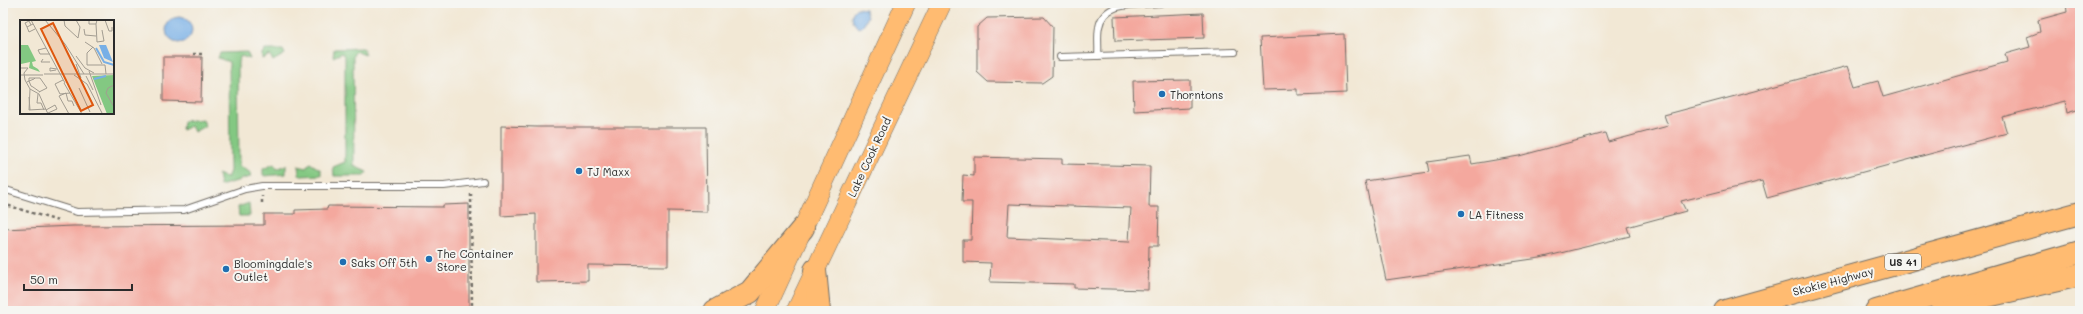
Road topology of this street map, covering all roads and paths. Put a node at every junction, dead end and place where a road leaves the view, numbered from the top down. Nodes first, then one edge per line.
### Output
1 (906, 3) edge
2 (942, 3) edge
3 (1160, 3) edge
4 (1235, 52) dead end
5 (193, 54) dead end
6 (203, 54) dead end
7 (1098, 56) junction
8 (1060, 57) dead end
9 (483, 181) dead end
10 (3, 189) edge
11 (471, 194) dead end
12 (3, 204) edge
13 (2080, 213) edge
14 (58, 221) dead end
15 (803, 228) junction
16 (2080, 252) edge
17 (815, 270) junction
18 (2080, 275) edge
19 (472, 311) edge
20 (715, 311) edge
21 (765, 311) edge
22 (796, 311) edge
23 (819, 311) edge
24 (1725, 311) edge
25 (1876, 311) edge
26 (1910, 311) edge

1 - 15 main road
2 - 17 main road, Lake Cook Road
3 - 7 lane
4 - 7 lane
5 - 6 path
7 - 8 lane
9 - 10 lane
11 - 19 path
12 - 14 path
13 - 24 highway, Skokie Highway / US 41
15 - 20 highway
15 - 21 main road
16 - 25 highway
17 - 22 main road, Lake Cook Road
17 - 23 highway
18 - 26 highway

